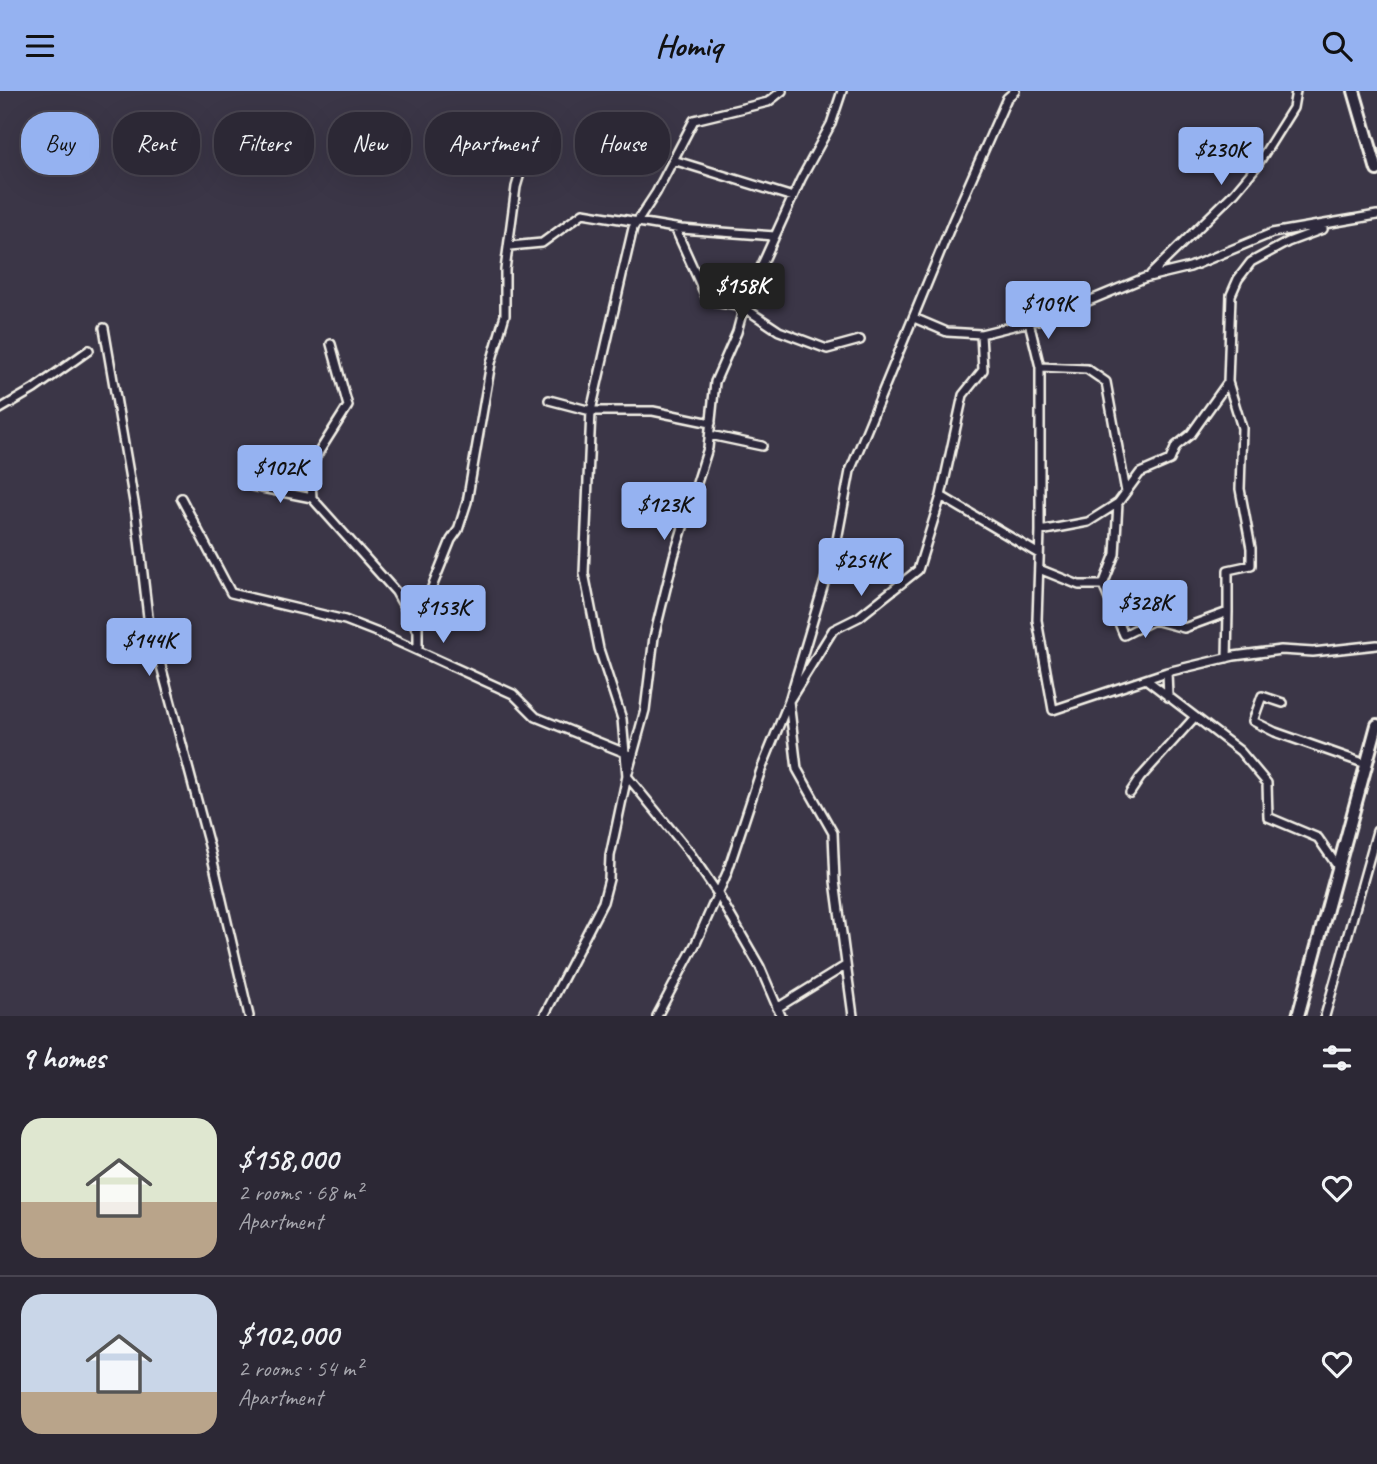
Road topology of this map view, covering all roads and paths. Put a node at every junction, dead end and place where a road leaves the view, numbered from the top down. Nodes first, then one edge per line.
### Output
1 (782, 91) edge
2 (842, 91) edge
3 (1015, 91) edge
4 (1296, 91) edge
5 (1354, 91) edge
6 (673, 160) junction
7 (1377, 170) edge
8 (520, 175) edge
9 (793, 197) junction
10 (1377, 215) edge
11 (637, 223) junction
12 (1340, 223) junction
13 (675, 228) junction
14 (775, 236) junction
15 (510, 246) junction
16 (1144, 278) junction
17 (743, 307) junction
18 (914, 318) junction
19 (1029, 322) junction
20 (104, 328) dead end
21 (981, 334) junction
22 (860, 339) dead end
23 (331, 344) dead end
24 (89, 350) dead end
25 (1040, 367) junction
26 (1228, 381) junction
27 (549, 400) dead end
28 (0, 409) edge
29 (591, 411) junction
30 (711, 423) junction
31 (709, 435) junction
32 (762, 446) dead end
33 (252, 486) dead end
34 (1126, 492) junction
35 (941, 496) junction
36 (181, 498) dead end
37 (312, 498) junction
38 (1118, 503) junction
39 (1040, 531) junction
40 (1039, 554) junction
41 (1039, 569) junction
42 (1103, 585) junction
43 (1228, 612) junction
44 (417, 629) junction
45 (1377, 645) edge
46 (418, 650) junction
47 (1227, 658) junction
48 (1167, 672) junction
49 (1147, 680) junction
50 (1168, 697) junction
51 (789, 701) junction
52 (1283, 703) dead end
53 (1194, 718) junction
54 (1377, 725) edge
55 (628, 754) junction
56 (1366, 764) junction
57 (627, 776) junction
58 (1130, 793) dead end
59 (1377, 831) edge
60 (1338, 867) junction
61 (718, 894) junction
62 (845, 966) junction
63 (777, 1008) junction
64 (249, 1016) edge
65 (544, 1016) edge
66 (657, 1016) edge
67 (781, 1016) edge
68 (853, 1016) edge
69 (1298, 1016) edge
70 (1325, 1016) edge

1 - 6 street
2 - 9 street
3 - 18 street
4 - 16 street
5 - 7 main road
6 - 9 street
6 - 11 street
8 - 15 street
9 - 14 street
10 - 12 street
11 - 13 street
11 - 15 street
11 - 29 street
12 - 16 street
12 - 26 street
13 - 14 street
13 - 17 street
14 - 17 street
15 - 44 street
16 - 19 street
17 - 22 street
17 - 30 street
18 - 21 street
18 - 51 street
19 - 21 street
19 - 25 street
20 - 64 street
21 - 35 street
23 - 37 street
24 - 28 street
25 - 34 street
25 - 39 street
26 - 34 street
26 - 43 street
27 - 29 street
29 - 30 street
29 - 55 street
30 - 31 street
31 - 32 street
31 - 55 street
33 - 37 street
34 - 38 street
35 - 40 street
35 - 51 street
36 - 46 street
37 - 44 street
38 - 39 street
38 - 42 street
39 - 40 street
40 - 41 street
41 - 42 street
41 - 49 street
42 - 43 street
43 - 47 street
44 - 46 street
45 - 47 street
46 - 55 street
47 - 48 street
48 - 49 street
48 - 50 street
49 - 50 street
50 - 53 street
51 - 61 street
51 - 62 street
52 - 56 street
53 - 58 street
53 - 60 street
54 - 56 main road
55 - 57 street
56 - 60 main road
57 - 61 street
57 - 65 street
59 - 70 street
60 - 69 main road
61 - 63 street
61 - 66 street
62 - 63 street
62 - 68 street
63 - 67 street

